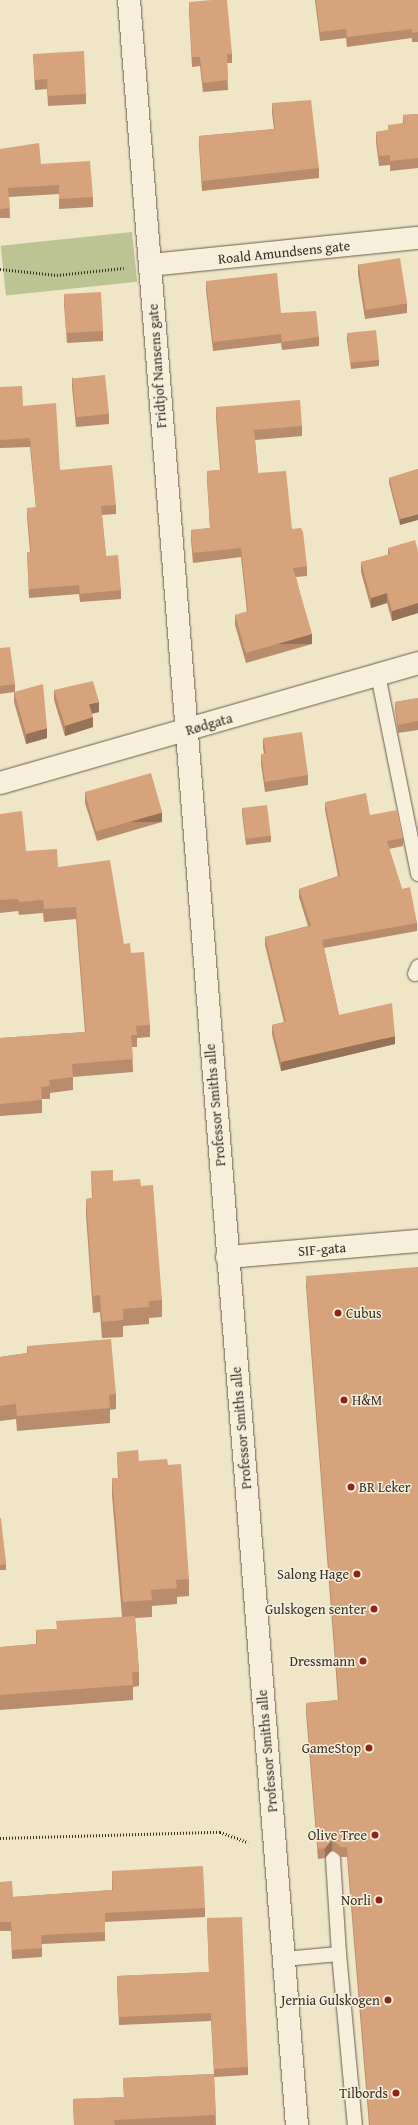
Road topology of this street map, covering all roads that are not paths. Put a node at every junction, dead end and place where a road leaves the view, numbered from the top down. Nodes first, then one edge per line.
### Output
1 (129, 0) edge
2 (418, 238) edge
3 (150, 265) junction
4 (418, 663) edge
5 (378, 675) junction
6 (185, 732) junction
7 (0, 782) edge
8 (418, 874) edge
9 (418, 1241) edge
10 (227, 1257) junction
11 (333, 1858) dead end
12 (339, 1954) junction
13 (284, 1959) junction
14 (297, 2125) edge
15 (355, 2125) edge

1 - 3 street, Fridtjof Nansens gate
2 - 3 street, Roald Amundsens gate
3 - 6 street, Fridtjof Nansens gate
4 - 5 street, Rødgata
5 - 6 street, Rødgata
5 - 8 lane
6 - 7 street, Rødgata
6 - 10 street, Professor Smiths alle
9 - 10 street, SIF-gata
10 - 13 street, Professor Smiths alle
11 - 12 lane
12 - 13 lane
12 - 15 lane
13 - 14 street, Professor Smiths alle

